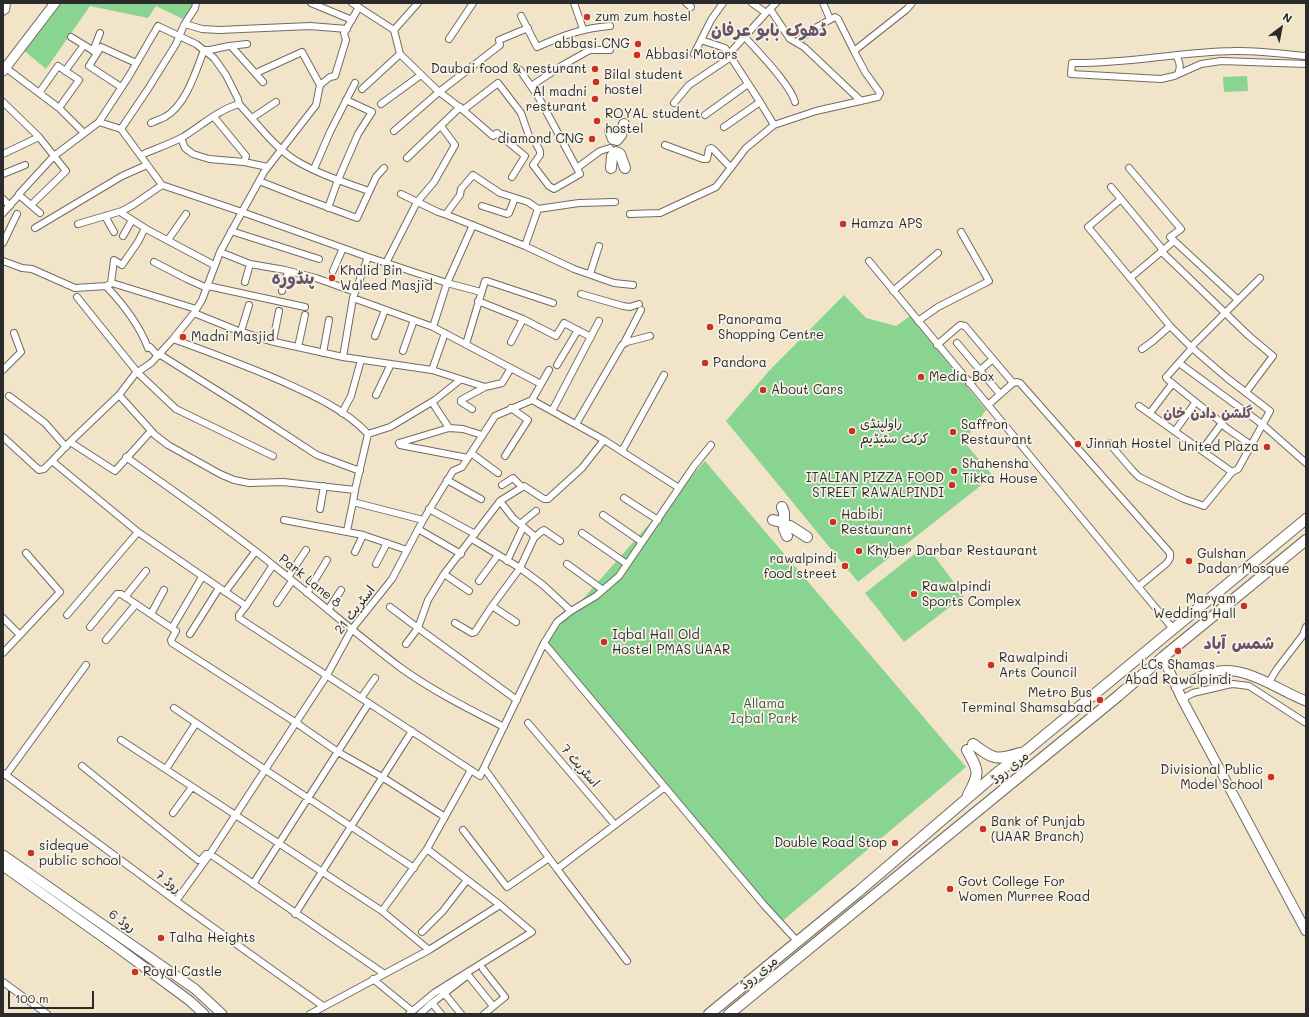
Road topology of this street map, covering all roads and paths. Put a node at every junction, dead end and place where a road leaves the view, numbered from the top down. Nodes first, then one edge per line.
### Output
1 (6, 3) edge
2 (55, 3) edge
3 (196, 3) edge
4 (312, 3) edge
5 (352, 3) edge
6 (473, 3) edge
7 (574, 3) edge
8 (686, 3) edge
9 (723, 3) edge
10 (752, 3) edge
11 (776, 3) edge
12 (823, 3) edge
13 (912, 3) edge
14 (414, 4) edge
15 (359, 7) junction
16 (691, 7) dead end
17 (768, 11) junction
18 (3, 12) edge
19 (521, 16) dead end
20 (352, 20) junction
21 (830, 20) junction
22 (185, 24) junction
23 (610, 26) dead end
24 (528, 28) junction
25 (347, 29) junction
26 (583, 29) junction
27 (394, 30) junction
28 (100, 33) dead end
29 (179, 36) junction
30 (71, 37) dead end
31 (745, 37) junction
32 (449, 39) dead end
33 (701, 40) junction
34 (799, 40) dead end
35 (248, 44) dead end
36 (84, 45) junction
37 (231, 46) junction
38 (204, 50) junction
39 (610, 50) dead end
40 (854, 51) junction
41 (95, 52) junction
42 (1220, 52) junction
43 (400, 54) junction
44 (694, 54) dead end
45 (730, 55) junction
46 (1176, 55) junction
47 (1306, 56) edge
48 (1221, 61) junction
49 (136, 63) junction
50 (1306, 64) edge
51 (4, 70) edge
52 (520, 70) dead end
53 (65, 71) junction
54 (256, 73) junction
55 (420, 74) junction
56 (1178, 74) junction
57 (263, 82) dead end
58 (355, 83) dead end
59 (748, 84) junction
60 (320, 85) junction
61 (531, 86) junction
62 (121, 88) junction
63 (362, 89) dead end
64 (439, 92) junction
65 (39, 93) junction
66 (346, 100) junction
67 (861, 101) junction
68 (3, 102) edge
69 (276, 102) dead end
70 (760, 102) junction
71 (795, 102) dead end
72 (674, 103) dead end
73 (238, 104) junction
74 (381, 104) dead end
75 (59, 108) junction
76 (462, 109) junction
77 (705, 115) dead end
78 (214, 117) junction
79 (252, 118) junction
80 (99, 122) junction
81 (151, 123) dead end
82 (624, 124) dead end
83 (774, 125) junction
84 (441, 126) junction
85 (724, 127) dead end
86 (120, 129) junction
87 (394, 131) dead end
88 (610, 131) dead end
89 (84, 133) junction
90 (39, 137) junction
91 (181, 138) junction
92 (665, 145) dead end
93 (610, 148) dead end
94 (281, 149) junction
95 (3, 154) edge
96 (140, 155) junction
97 (54, 156) junction
98 (407, 158) dead end
99 (522, 160) junction
100 (244, 162) junction
101 (24, 165) dead end
102 (147, 165) junction
103 (533, 165) junction
104 (268, 167) junction
105 (384, 168) dead end
106 (577, 168) junction
107 (611, 168) dead end
108 (625, 168) dead end
109 (731, 168) junction
110 (1129, 168) dead end
111 (314, 169) junction
112 (3, 174) edge
113 (512, 177) dead end
114 (338, 180) junction
115 (259, 181) junction
116 (162, 185) junction
117 (1111, 187) dead end
118 (369, 191) junction
119 (401, 194) dead end
120 (19, 195) junction
121 (515, 198) junction
122 (1121, 199) junction
123 (3, 200) edge
124 (417, 202) junction
125 (615, 202) dead end
126 (31, 205) junction
127 (10, 206) junction
128 (482, 206) dead end
129 (328, 208) junction
130 (538, 209) junction
131 (120, 212) junction
132 (242, 212) junction
133 (3, 213) edge
134 (40, 213) dead end
135 (17, 214) dead end
136 (186, 214) dead end
137 (446, 214) junction
138 (630, 214) dead end
139 (105, 216) junction
140 (132, 220) junction
141 (78, 224) dead end
142 (473, 226) junction
143 (35, 228) dead end
144 (145, 228) junction
145 (231, 231) junction
146 (114, 232) dead end
147 (961, 232) dead end
148 (123, 236) dead end
149 (168, 240) junction
150 (1174, 240) junction
151 (3, 243) edge
152 (525, 246) junction
153 (599, 246) dead end
154 (343, 248) junction
155 (1162, 251) junction
156 (220, 252) junction
157 (938, 253) dead end
158 (368, 257) junction
159 (319, 260) dead end
160 (3, 261) edge
161 (869, 261) dead end
162 (154, 262) dead end
163 (386, 263) junction
164 (250, 264) junction
165 (214, 265) junction
166 (288, 271) junction
167 (333, 271) dead end
168 (590, 274) junction
169 (1130, 278) junction
170 (1260, 278) dead end
171 (245, 282) dead end
172 (447, 283) junction
173 (108, 284) junction
174 (633, 285) dead end
175 (208, 287) junction
176 (282, 291) dead end
177 (894, 291) junction
178 (481, 292) junction
179 (581, 294) dead end
180 (354, 295) junction
181 (77, 297) dead end
182 (1238, 300) junction
183 (478, 301) junction
184 (553, 303) dead end
185 (249, 305) dead end
186 (305, 306) dead end
187 (385, 310) junction
188 (195, 311) junction
189 (279, 311) dead end
190 (1226, 313) junction
191 (305, 315) dead end
192 (523, 319) junction
193 (329, 320) dead end
194 (414, 320) junction
195 (599, 321) dead end
196 (918, 321) junction
197 (1170, 326) junction
198 (433, 327) junction
199 (578, 330) junction
200 (241, 331) junction
201 (14, 333) dead end
202 (445, 333) junction
203 (375, 336) dead end
204 (650, 336) dead end
205 (591, 337) junction
206 (173, 339) junction
207 (273, 341) junction
208 (511, 342) dead end
209 (624, 343) junction
210 (957, 343) dead end
211 (466, 344) junction
212 (937, 344) junction
213 (298, 347) junction
214 (1191, 348) junction
215 (1142, 349) dead end
216 (403, 351) dead end
217 (323, 353) junction
218 (158, 355) junction
219 (343, 357) junction
220 (993, 359) junction
221 (361, 360) junction
222 (1179, 362) junction
223 (391, 364) junction
224 (557, 365) dead end
225 (511, 368) junction
226 (3, 370) edge
227 (432, 370) junction
228 (549, 370) dead end
229 (980, 370) junction
230 (138, 373) junction
231 (664, 375) dead end
232 (460, 380) junction
233 (969, 383) junction
234 (1013, 383) junction
235 (541, 384) junction
236 (1172, 384) junction
237 (485, 387) junction
238 (1246, 392) junction
239 (1000, 394) junction
240 (119, 395) junction
241 (376, 395) dead end
242 (9, 396) dead end
243 (532, 400) junction
244 (432, 402) junction
245 (1195, 403) junction
246 (988, 405) junction
247 (1139, 406) dead end
248 (512, 408) junction
249 (472, 409) dead end
250 (552, 411) junction
251 (342, 413) junction
252 (1150, 413) junction
253 (1222, 423) junction
254 (576, 424) junction
255 (1262, 424) junction
256 (449, 428) junction
257 (151, 431) junction
258 (1175, 431) junction
259 (368, 434) junction
260 (482, 435) junction
261 (3, 437) edge
262 (604, 440) junction
263 (1109, 443) dead end
264 (68, 444) junction
265 (712, 445) dead end
266 (1251, 445) junction
267 (1202, 450) junction
268 (622, 451) junction
269 (274, 456) dead end
270 (469, 456) junction
271 (505, 456) dead end
272 (126, 457) junction
273 (52, 461) junction
274 (1306, 463) edge
275 (360, 471) junction
276 (1232, 472) junction
277 (498, 473) dead end
278 (447, 480) junction
279 (502, 485) dead end
280 (324, 486) junction
281 (522, 487) junction
282 (679, 488) junction
283 (355, 490) junction
284 (624, 498) dead end
285 (481, 499) dead end
286 (500, 501) junction
287 (353, 502) junction
288 (782, 507) dead end
289 (320, 509) dead end
290 (429, 509) junction
291 (536, 511) dead end
292 (603, 515) dead end
293 (1306, 519) edge
294 (284, 520) dead end
295 (423, 520) junction
296 (658, 520) junction
297 (773, 520) dead end
298 (522, 526) junction
299 (418, 529) junction
300 (347, 531) junction
301 (138, 532) junction
302 (582, 533) dead end
303 (363, 535) junction
304 (787, 536) dead end
305 (473, 537) junction
306 (807, 537) dead end
307 (534, 538) junction
308 (1306, 540) edge
309 (560, 541) dead end
310 (642, 542) junction
311 (387, 543) junction
312 (306, 550) dead end
313 (407, 550) junction
314 (255, 552) junction
315 (355, 552) dead end
316 (26, 553) dead end
317 (461, 554) junction
318 (498, 555) junction
319 (327, 560) dead end
320 (507, 561) junction
321 (376, 564) dead end
322 (567, 564) dead end
323 (627, 564) junction
324 (273, 565) junction
325 (520, 568) junction
326 (146, 571) dead end
327 (444, 574) junction
328 (202, 576) junction
329 (290, 579) junction
330 (479, 581) dead end
331 (1138, 587) junction
332 (219, 588) junction
333 (164, 590) dead end
334 (341, 590) dead end
335 (603, 590) junction
336 (469, 591) dead end
337 (225, 592) junction
338 (307, 593) junction
339 (125, 597) junction
340 (277, 603) dead end
341 (136, 604) junction
342 (246, 606) junction
343 (492, 606) junction
344 (390, 607) dead end
345 (328, 610) junction
346 (571, 611) junction
347 (151, 614) junction
348 (66, 615) dead end
349 (3, 618) edge
350 (516, 622) dead end
351 (455, 623) dead end
352 (90, 627) dead end
353 (1306, 627) edge
354 (172, 628) junction
355 (418, 628) junction
356 (352, 629) junction
357 (1174, 630) junction
358 (190, 634) dead end
359 (20, 635) junction
360 (106, 640) dead end
361 (544, 643) junction
362 (406, 644) dead end
363 (3, 653) edge
364 (1163, 657) junction
365 (86, 666) dead end
366 (327, 675) junction
367 (374, 678) dead end
368 (1269, 682) junction
369 (1176, 687) junction
370 (361, 698) junction
371 (1182, 699) junction
372 (517, 700) junction
373 (1306, 701) edge
374 (369, 703) junction
375 (174, 708) dead end
376 (296, 722) junction
377 (196, 723) junction
378 (528, 723) dead end
379 (1306, 723) edge
380 (504, 727) junction
381 (412, 731) junction
382 (121, 740) dead end
383 (1027, 750) junction
384 (338, 752) junction
385 (82, 766) dead end
386 (484, 768) junction
387 (166, 769) junction
388 (264, 769) junction
389 (471, 770) junction
390 (4, 774) edge
391 (382, 777) junction
392 (192, 786) junction
393 (665, 787) junction
394 (308, 799) junction
395 (964, 802) junction
396 (173, 813) dead end
397 (235, 815) junction
398 (445, 817) junction
399 (616, 825) junction
400 (350, 826) junction
401 (463, 830) dead end
402 (279, 844) junction
403 (427, 849) junction
404 (210, 854) junction
405 (3, 855) edge
406 (549, 858) junction
407 (3, 866) edge
408 (414, 868) junction
409 (557, 869) junction
410 (322, 872) junction
411 (467, 880) junction
412 (253, 884) junction
413 (176, 901) junction
414 (500, 905) junction
415 (382, 911) junction
416 (296, 914) junction
417 (1306, 931) edge
418 (422, 932) dead end
419 (798, 942) junction
420 (429, 950) junction
421 (627, 961) dead end
422 (483, 969) dead end
423 (383, 973) junction
424 (373, 979) junction
425 (3, 982) edge
426 (444, 993) junction
427 (432, 1003) junction
428 (323, 1006) junction
429 (493, 1006) junction
430 (411, 1012) edge
431 (47, 1014) edge
432 (204, 1014) edge
433 (222, 1014) edge
434 (310, 1014) edge
435 (420, 1014) edge
436 (441, 1014) edge
437 (461, 1014) edge
438 (484, 1014) edge
439 (709, 1014) edge
440 (729, 1014) edge

1 - 18 street
2 - 51 main road
3 - 22 street
4 - 20 street
5 - 15 street
6 - 32 street
7 - 26 street
8 - 16 street
9 - 33 street
10 - 17 street
11 - 17 street
12 - 21 street
13 - 40 street
14 - 27 street
15 - 20 street
15 - 27 street
17 - 31 street
17 - 67 street
19 - 24 street
20 - 25 street
21 - 34 street
21 - 40 street
22 - 25 street
22 - 29 street
23 - 26 street
24 - 26 street
24 - 64 street
25 - 60 street
27 - 43 street
28 - 41 street
29 - 38 street
29 - 49 street
29 - 86 street
30 - 36 street
31 - 45 street
31 - 71 street
33 - 44 street
33 - 45 street
35 - 37 street
36 - 41 street
36 - 53 street
37 - 38 street
37 - 54 street
38 - 73 street
38 - 81 street
39 - 61 street
40 - 67 street
41 - 49 street
41 - 62 street
42 - 46 street
42 - 47 street
42 - 48 street
43 - 55 street
43 - 63 street
45 - 59 street
45 - 72 street
46 - 56 street
46 - 56 street
48 - 50 street
48 - 56 street
49 - 62 street
51 - 65 street
52 - 61 street
53 - 65 street
53 - 75 street
54 - 57 street
54 - 60 street
55 - 64 street
55 - 74 street
58 - 66 street
59 - 70 street
59 - 77 street
60 - 94 street
61 - 106 street
62 - 80 street
64 - 76 street
64 - 87 street
65 - 75 street
66 - 111 street
66 - 114 street
67 - 83 street
68 - 90 street
69 - 79 street
70 - 83 street
70 - 85 street
73 - 78 street
73 - 79 street
75 - 89 street
76 - 84 street
76 - 99 street
76 - 103 street
78 - 91 street
78 - 100 street
79 - 94 street
80 - 86 street
80 - 89 street
82 - 88 main road
83 - 109 street
84 - 98 street
84 - 124 street
86 - 96 street
89 - 97 street
90 - 95 street
90 - 97 street
91 - 96 street
91 - 100 street
92 - 109 street
93 - 106 street
94 - 104 street
94 - 111 street
96 - 102 street
97 - 120 street
97 - 126 street
99 - 103 street
99 - 113 street
100 - 104 street
101 - 112 street
102 - 116 street
102 - 143 street
103 - 106 street
104 - 115 street
105 - 118 street
107 - 108 main road
109 - 138 street
110 - 150 street
111 - 114 street
114 - 118 street
114 - 129 street
115 - 129 street
115 - 132 street
116 - 131 street
116 - 132 street
117 - 122 street
118 - 129 street
119 - 124 street
120 - 126 street
120 - 127 street
121 - 128 street
121 - 130 street
121 - 137 street
122 - 155 street
122 - 169 street
123 - 127 street
124 - 137 street
124 - 163 street
125 - 130 street
126 - 134 street
127 - 133 street
130 - 152 street
131 - 139 street
131 - 140 street
132 - 145 street
132 - 154 street
135 - 151 street
136 - 149 street
137 - 142 street
139 - 141 street
139 - 146 street
140 - 144 street
140 - 148 street
142 - 152 street
142 - 172 street
144 - 149 street
144 - 173 street
145 - 156 street
145 - 159 street
147 - 196 street
149 - 165 street
150 - 155 street
150 - 182 street
152 - 168 street
153 - 168 street
154 - 158 street
154 - 167 street
155 - 169 street
155 - 190 street
156 - 164 street
156 - 165 street
157 - 177 street
158 - 163 street
158 - 180 street
160 - 173 street
161 - 177 street
162 - 175 street
163 - 172 street
164 - 166 street
164 - 171 street
165 - 175 street
166 - 176 street
166 - 180 street
168 - 174 street
169 - 197 street
170 - 182 street
172 - 178 street
172 - 198 street
173 - 188 street
173 - 218 street
175 - 186 street
175 - 188 street
177 - 196 street
178 - 183 street
178 - 184 street
179 - 209 street
180 - 187 street
180 - 219 street
181 - 230 street
182 - 190 street
183 - 192 street
183 - 211 street
185 - 200 street
187 - 194 street
187 - 203 street
188 - 200 street
188 - 206 street
189 - 207 street
190 - 214 street
190 - 238 street
191 - 213 street
192 - 199 street
192 - 208 street
193 - 217 street
194 - 198 street
194 - 216 street
195 - 205 street
196 - 212 street
197 - 214 street
197 - 215 street
198 - 202 street
199 - 205 street
199 - 224 street
200 - 207 street
201 - 226 street
202 - 211 street
202 - 227 street
204 - 209 street
205 - 250 street
206 - 218 street
206 - 251 street
207 - 213 street
209 - 254 street
210 - 229 street
211 - 225 street
212 - 220 street
212 - 233 street
213 - 217 street
214 - 222 street
214 - 238 street
217 - 219 street
218 - 230 street
218 - 275 street
219 - 221 street
220 - 229 street
220 - 234 street
221 - 223 street
221 - 251 street
222 - 236 street
222 - 255 street
223 - 227 street
223 - 241 street
225 - 235 street
225 - 237 street
227 - 232 street
228 - 235 street
229 - 233 street
229 - 239 street
230 - 240 street
230 - 269 street
231 - 268 street
232 - 237 street
232 - 244 street
233 - 246 street
234 - 239 street
234 - 331 street
235 - 243 street
236 - 245 street
236 - 252 street
237 - 249 street
238 - 255 street
239 - 246 street
240 - 257 street
240 - 264 street
242 - 264 street
243 - 248 street, اسٹریٹ 21
243 - 250 street
244 - 256 street
244 - 259 street
245 - 253 street
245 - 258 street
246 - 331 street
247 - 252 street
248 - 260 street, اسٹریٹ 21
248 - 271 street
250 - 254 street
251 - 259 street
252 - 258 street
253 - 266 street
253 - 267 street
254 - 262 street
255 - 266 street
255 - 274 street
256 - 260 street
256 - 270 street
257 - 272 street
257 - 280 street
258 - 267 street
259 - 275 street
260 - 270 street, اسٹریٹ 21
261 - 273 street
262 - 268 street
262 - 281 street
263 - 276 street
264 - 272 street
264 - 273 street
265 - 282 street
266 - 276 street
267 - 276 street
268 - 282 street
270 - 277 street
270 - 278 street, اسٹریٹ 21
272 - 314 street, Park Lane 8
273 - 301 street
275 - 283 street
278 - 285 street
278 - 290 street, اسٹریٹ 21
279 - 281 street
280 - 283 street
280 - 289 street
281 - 286 street
282 - 296 street
283 - 287 street
284 - 296 street
286 - 298 street
286 - 305 street
287 - 295 street
287 - 300 street
288 - 297 main road
290 - 295 street, اسٹریٹ 21
290 - 305 street
291 - 298 street
292 - 310 street
293 - 357 main road, مری روڈ
294 - 300 street
295 - 299 street, اسٹریٹ 21
296 - 310 street
298 - 307 street
298 - 320 street
299 - 313 street, اسٹریٹ 21
299 - 317 street
300 - 303 street
301 - 328 street
301 - 348 street
302 - 323 street
303 - 311 street
303 - 315 street
304 - 306 main road
305 - 317 street
305 - 318 street
307 - 309 street
307 - 325 street
308 - 364 main road, مری روڈ
310 - 323 street
311 - 313 street
311 - 321 street
312 - 329 street
313 - 356 street, اسٹریٹ 21
314 - 324 street, Park Lane 8
314 - 337 street
316 - 359 street
317 - 327 street
318 - 320 street
318 - 330 street
319 - 338 street
320 - 325 street
322 - 335 street
323 - 335 street
324 - 329 street, Park Lane 8
324 - 342 street
325 - 343 street
325 - 346 street
326 - 339 street
327 - 336 street
327 - 355 street
328 - 332 street
328 - 354 street
329 - 338 street, Park Lane 8
329 - 340 street
331 - 357 street
332 - 337 street
332 - 358 street
333 - 347 street
334 - 345 street
335 - 346 street
337 - 342 street
338 - 345 street, Park Lane 8
339 - 341 street
339 - 352 street
341 - 347 street
341 - 360 street
342 - 366 street
343 - 350 street
343 - 351 street
344 - 355 street
345 - 356 street, Park Lane 8
346 - 361 street
347 - 354 street
349 - 359 street
353 - 368 street
354 - 376 street
355 - 362 street
355 - 372 street
356 - 366 street, اسٹریٹ 21
356 - 380 street, Park Lane 8
357 - 383 main road, مری روڈ
359 - 363 street
361 - 372 street
361 - 393 street
364 - 369 main road
364 - 440 main road, مری روڈ
365 - 390 street
366 - 370 street
366 - 376 street, اسٹریٹ 21
367 - 370 street
368 - 369 main road
368 - 373 main road
369 - 371 main road
370 - 374 street
371 - 379 street
371 - 417 main road
372 - 380 street
374 - 381 street
374 - 384 street
375 - 377 street
376 - 384 street
376 - 388 street, اسٹریٹ 21
377 - 387 street
377 - 388 street
378 - 399 street, اسٹریٹ 7
380 - 386 street
381 - 389 street
381 - 391 street
382 - 387 street
383 - 395 main road, مری روڈ
383 - 395 main road, مری روڈ
384 - 391 street
384 - 394 street
385 - 404 street
386 - 389 street
386 - 406 street
387 - 392 street
388 - 394 street
388 - 397 street, اسٹریٹ 21
389 - 398 street
390 - 413 street, روڈ 7
391 - 398 street
391 - 400 street
392 - 396 street
392 - 397 street
393 - 399 street
393 - 419 street
394 - 400 street
394 - 402 street
395 - 419 main road, مری روڈ
397 - 402 street
397 - 404 street, اسٹریٹ 21
398 - 403 street
399 - 409 street
400 - 408 street
400 - 410 street
401 - 406 street
402 - 410 street
402 - 412 street
403 - 408 street
403 - 411 street
404 - 412 street
404 - 413 street, اسٹریٹ 21
405 - 433 main road, روڈ 6
406 - 409 street
407 - 432 main road, روڈ 6
408 - 415 street
409 - 421 street
410 - 415 street
410 - 416 street
411 - 414 street
411 - 418 street
412 - 416 street
413 - 428 street, روڈ 7
414 - 420 street
414 - 430 street
415 - 420 street
416 - 423 street
419 - 439 main road, مری روڈ
420 - 423 street
422 - 429 street
423 - 424 street
424 - 428 street
424 - 430 street
425 - 431 street
426 - 427 street
426 - 429 street
426 - 437 street
427 - 435 street
427 - 436 street
428 - 434 street
429 - 438 street

